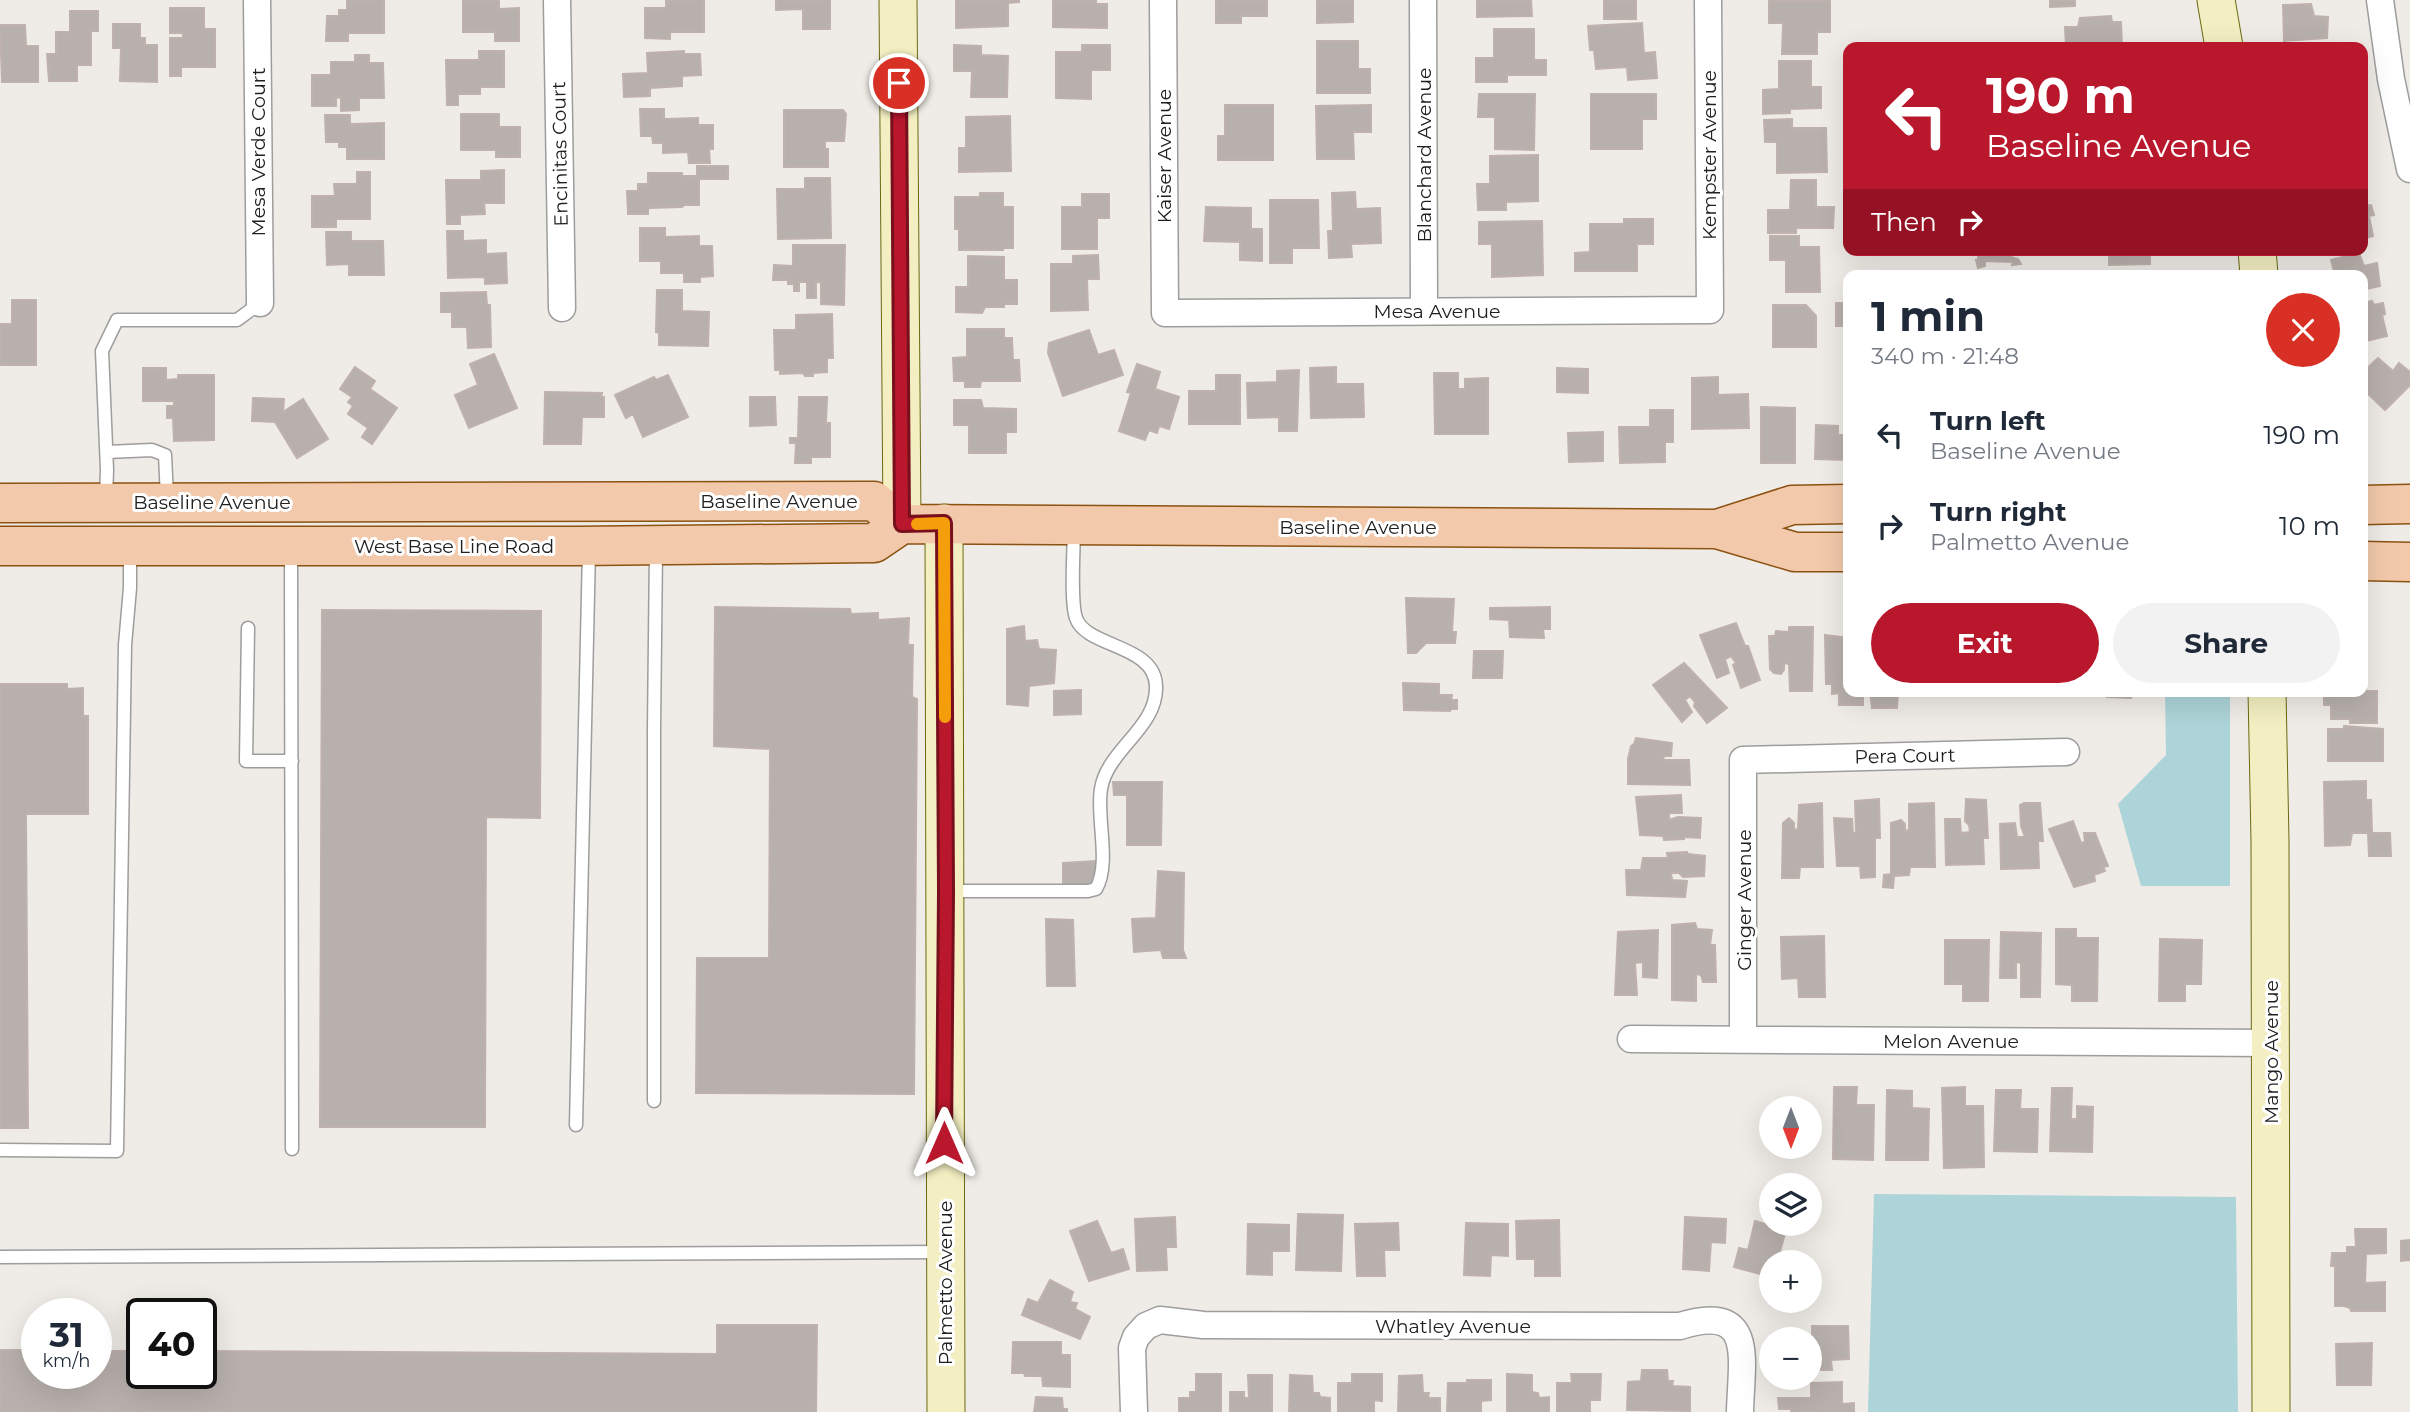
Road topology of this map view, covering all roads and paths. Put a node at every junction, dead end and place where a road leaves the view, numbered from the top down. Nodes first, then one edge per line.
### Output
1 (257, 0) edge
2 (557, 0) edge
3 (898, 0) edge
4 (1163, 0) edge
5 (1423, 0) edge
6 (1708, 0) edge
7 (2216, 0) edge
8 (2379, 0) edge
9 (2223, 42) edge
10 (2410, 169) edge
11 (260, 303) joint
12 (562, 308) dead end
13 (1710, 310) joint
14 (1424, 311) junction
15 (1165, 313) joint
16 (107, 452) junction
17 (167, 501) junction
18 (106, 502) junction
19 (0, 503) edge
20 (1843, 504) edge
21 (2410, 504) edge
22 (2368, 505) edge
23 (944, 523) junction
24 (902, 524) junction
25 (1074, 524) junction
26 (1717, 529) junction
27 (589, 545) junction
28 (656, 545) junction
29 (0, 546) edge
30 (130, 546) junction
31 (291, 546) junction
32 (1843, 552) edge
33 (2368, 561) edge
34 (2410, 562) edge
35 (248, 628) dead end
36 (2267, 697) edge
37 (2066, 752) dead end
38 (1743, 760) joint
39 (292, 761) junction
40 (946, 891) junction
41 (1630, 1039) dead end
42 (1743, 1039) junction
43 (2271, 1043) junction
44 (654, 1101) dead end
45 (576, 1125) dead end
46 (292, 1149) dead end
47 (0, 1150) edge
48 (946, 1252) junction
49 (0, 1257) edge
50 (946, 1412) edge
51 (1134, 1412) edge
52 (1740, 1412) edge
53 (2271, 1412) edge

1 - 11 street, Mesa Verde Court
2 - 12 street, Encinitas Court
3 - 24 street
4 - 15 street, Kaiser Avenue
5 - 14 street, Blanchard Avenue
6 - 13 street, Kempster Avenue
7 - 9 street
8 - 10 street
11 - 16 lane
13 - 14 street, Mesa Avenue
14 - 15 street, Mesa Avenue
16 - 17 lane
16 - 18 lane
17 - 18 main road, Baseline Avenue
17 - 24 main road, Baseline Avenue
18 - 19 main road, Baseline Avenue
20 - 26 main road, Baseline Avenue
21 - 22 main road
23 - 24 main road, Baseline Avenue
23 - 25 main road, Baseline Avenue
23 - 40 street, Palmetto Avenue
24 - 28 main road, West Base Line Road
25 - 26 main road, Baseline Avenue
25 - 40 lane
26 - 32 main road, Baseline Avenue
27 - 28 main road, West Base Line Road
27 - 31 main road, West Base Line Road
27 - 45 lane
28 - 44 lane
29 - 30 main road, West Base Line Road
30 - 31 main road, West Base Line Road
30 - 47 lane
31 - 39 lane
33 - 34 main road
35 - 39 lane
36 - 43 street, Mango Avenue
37 - 38 street, Pera Court
38 - 42 street, Ginger Avenue
39 - 46 lane
40 - 48 street, Palmetto Avenue
41 - 42 street, Melon Avenue
42 - 43 street, Melon Avenue
43 - 53 street, Mango Avenue
48 - 49 lane
48 - 50 street, Palmetto Avenue
51 - 52 street, Whatley Avenue

